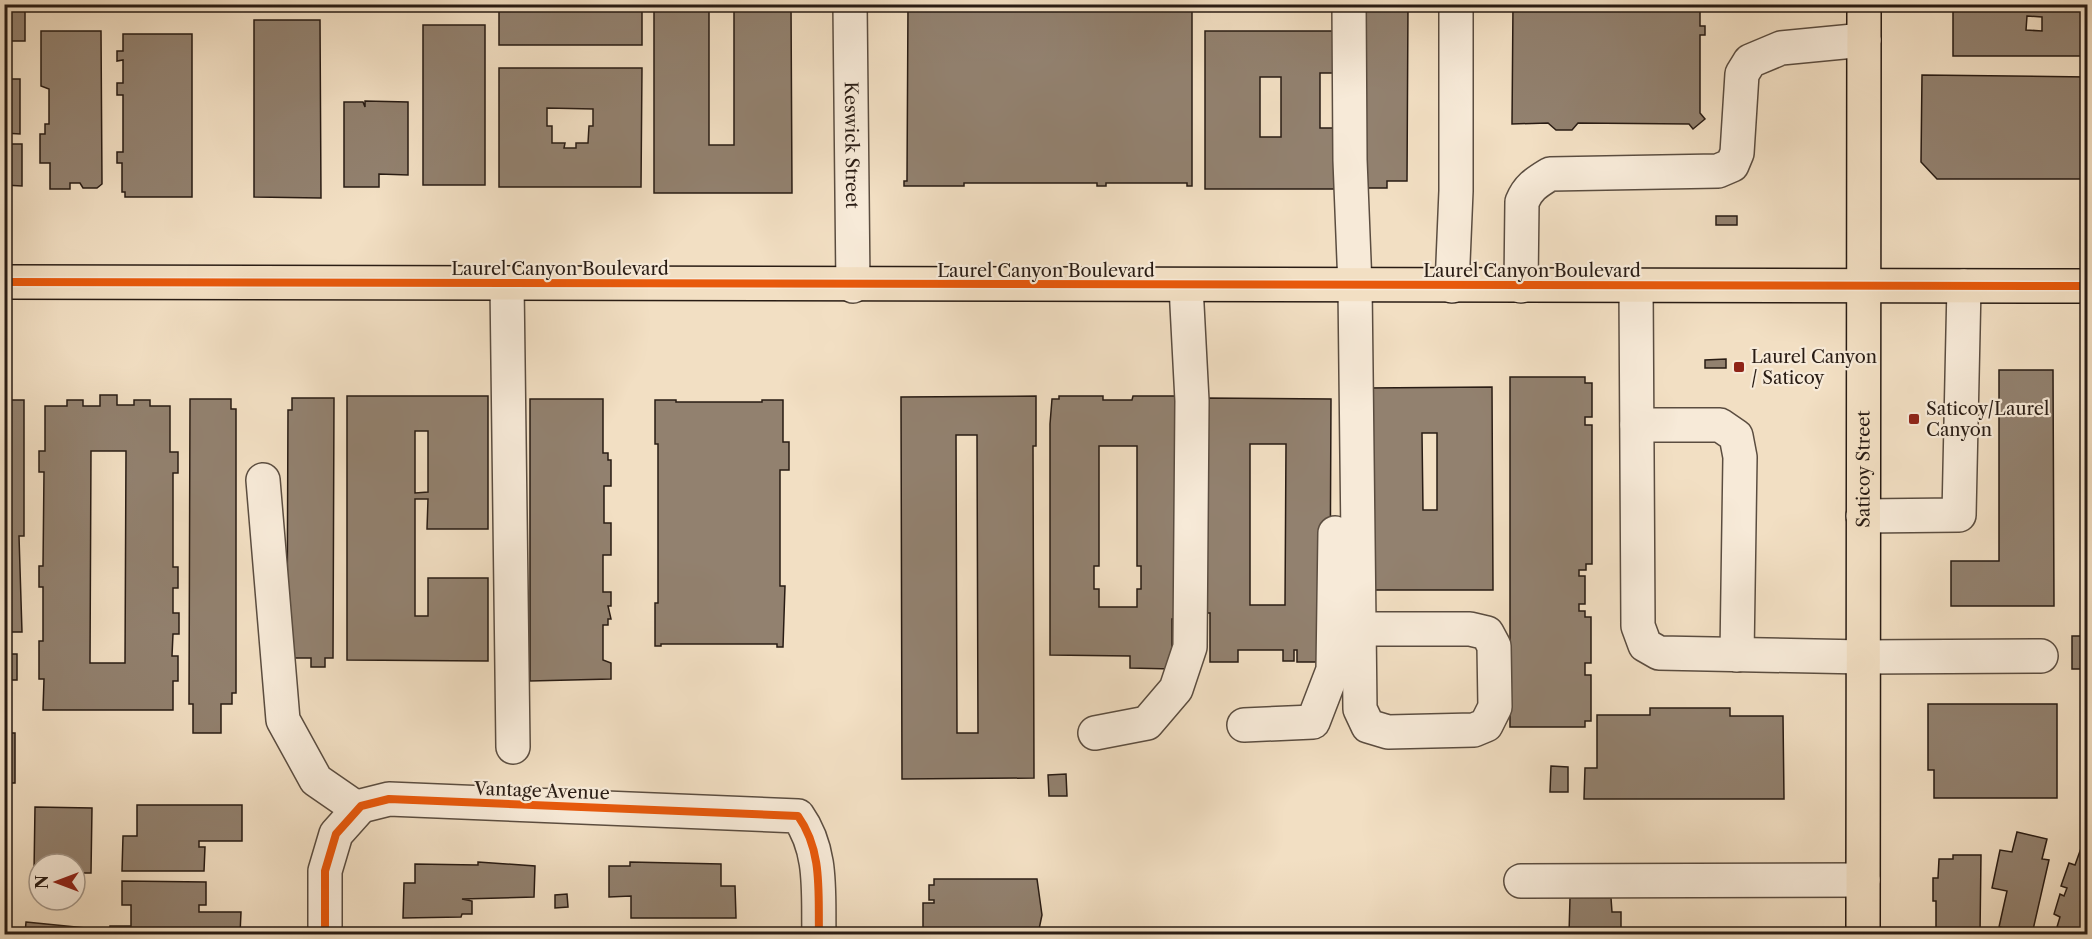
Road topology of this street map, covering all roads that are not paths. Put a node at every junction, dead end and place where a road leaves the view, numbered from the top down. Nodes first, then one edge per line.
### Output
1 (850, 4) edge
2 (1348, 4) edge
3 (1456, 4) edge
4 (1864, 4) edge
5 (1864, 40) junction
6 (4, 282) edge
7 (507, 284) junction
8 (852, 286) junction
9 (1186, 286) junction
10 (1346, 286) junction
11 (1452, 286) junction
12 (1521, 286) junction
13 (1636, 286) junction
14 (1863, 286) junction
15 (1964, 286) junction
16 (2088, 286) edge
17 (1637, 425) junction
18 (263, 480) dead end
19 (1863, 516) junction
20 (1358, 629) junction
21 (1737, 655) junction
22 (2041, 656) dead end
23 (1863, 657) junction
24 (1244, 724) dead end
25 (1095, 733) dead end
26 (513, 747) dead end
27 (358, 809) junction
28 (1863, 880) junction
29 (1521, 881) dead end
30 (325, 934) edge
31 (819, 934) edge
32 (1863, 934) edge

1 - 8 street, Keswick Street
2 - 10 street
3 - 11 street
4 - 5 main road, Saticoy Street
5 - 12 street
5 - 14 main road, Saticoy Street
6 - 7 main road, Laurel Canyon Boulevard
7 - 8 main road, Laurel Canyon Boulevard
7 - 26 street
8 - 9 main road, Laurel Canyon Boulevard
9 - 10 main road, Laurel Canyon Boulevard
9 - 25 street
10 - 11 main road, Laurel Canyon Boulevard
10 - 20 street
10 - 24 street
11 - 12 main road, Laurel Canyon Boulevard
12 - 13 main road, Laurel Canyon Boulevard
13 - 14 main road, Laurel Canyon Boulevard
13 - 17 street
14 - 15 main road, Laurel Canyon Boulevard
14 - 19 main road, Saticoy Street
15 - 16 main road, Laurel Canyon Boulevard
15 - 19 street
17 - 21 street
17 - 21 street
18 - 27 street
19 - 23 main road, Saticoy Street
20 - 20 street
21 - 23 street
22 - 23 street
23 - 28 main road, Saticoy Street
27 - 30 street
27 - 31 street, Vantage Avenue
28 - 29 street
28 - 32 main road, Saticoy Street

